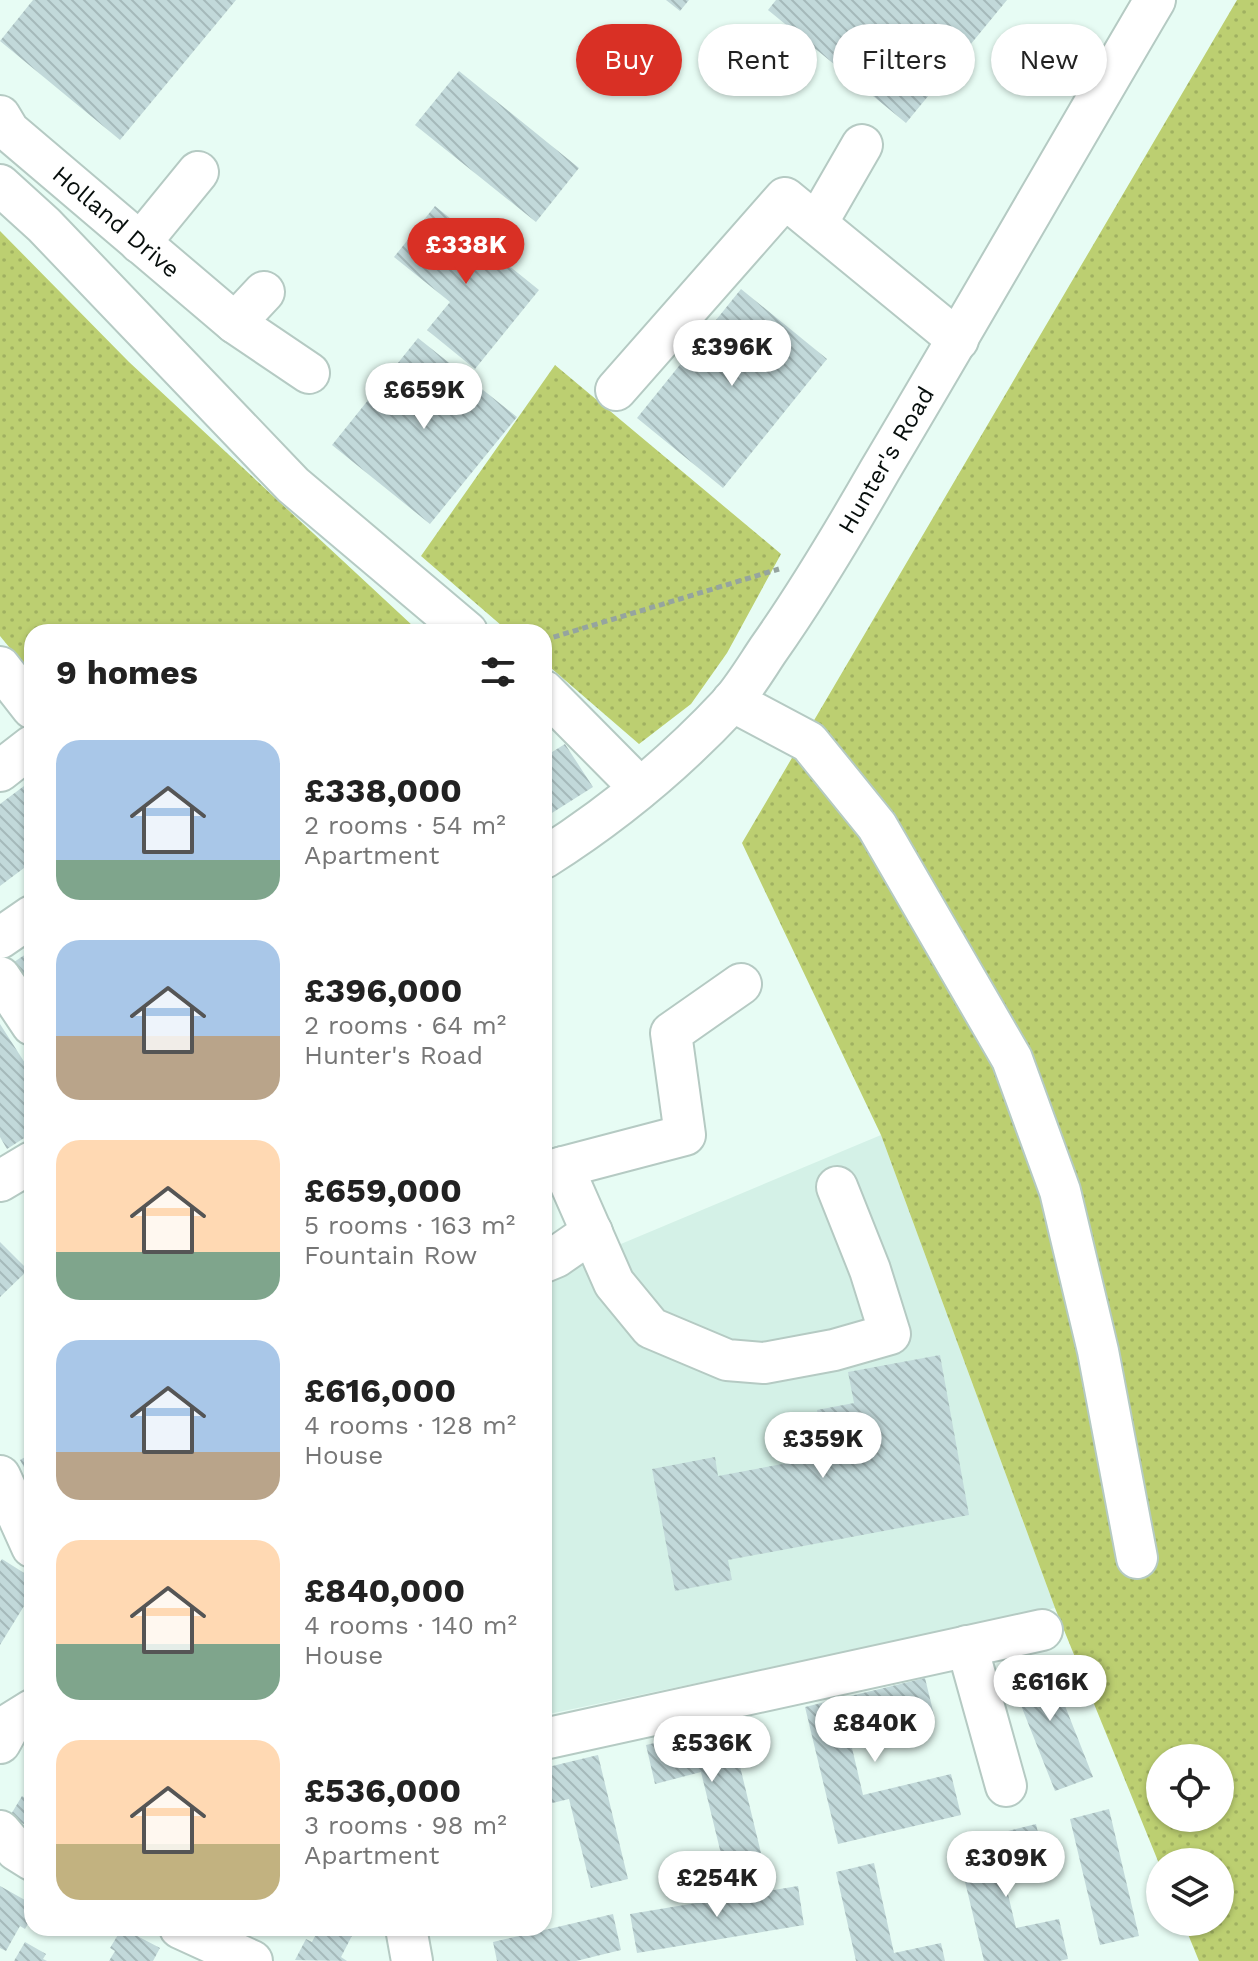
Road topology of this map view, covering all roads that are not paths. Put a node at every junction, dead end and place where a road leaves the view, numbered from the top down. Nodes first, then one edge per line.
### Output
1 (1155, 0) edge
2 (0, 116) edge
3 (862, 145) dead end
4 (198, 172) dead end
5 (0, 185) edge
6 (817, 223) junction
7 (140, 243) junction
8 (264, 292) dead end
9 (235, 323) junction
10 (958, 340) junction
11 (309, 373) dead end
12 (616, 390) dead end
13 (450, 624) edge
14 (0, 667) edge
15 (24, 698) edge
16 (552, 701) edge
17 (732, 701) junction
18 (24, 752) edge
19 (0, 771) edge
20 (640, 788) junction
21 (552, 853) edge
22 (24, 922) edge
23 (0, 938) edge
24 (0, 977) edge
25 (741, 984) dead end
26 (24, 1013) edge
27 (24, 1167) edge
28 (553, 1169) edge
29 (0, 1181) edge
30 (837, 1187) dead end
31 (592, 1232) junction
32 (552, 1259) edge
33 (0, 1476) edge
34 (22, 1535) edge
35 (1137, 1558) dead end
36 (1042, 1630) dead end
37 (967, 1646) junction
38 (24, 1715) edge
39 (552, 1737) edge
40 (0, 1743) edge
41 (1006, 1786) dead end
42 (0, 1831) edge
43 (24, 1855) edge
44 (197, 1936) edge
45 (407, 1936) edge
46 (252, 1961) edge
47 (412, 1961) edge

1 - 10 street, Hunter's Road
2 - 7 street, Holland Drive
3 - 6 street
4 - 7 street
5 - 13 street
6 - 10 street
6 - 12 street
7 - 9 street, Holland Drive
8 - 9 street
9 - 11 street, Holland Drive
10 - 17 street, Hunter's Road
14 - 15 street
16 - 20 street
17 - 20 street, Hunter's Road
17 - 35 street
18 - 19 street
20 - 21 street, Hunter's Road
22 - 23 street
24 - 26 street
25 - 28 street
27 - 29 street
28 - 31 street
30 - 31 street
31 - 32 street
33 - 34 street
36 - 37 street
37 - 39 street
37 - 41 street
38 - 40 street
42 - 43 street
44 - 46 street
45 - 47 street

